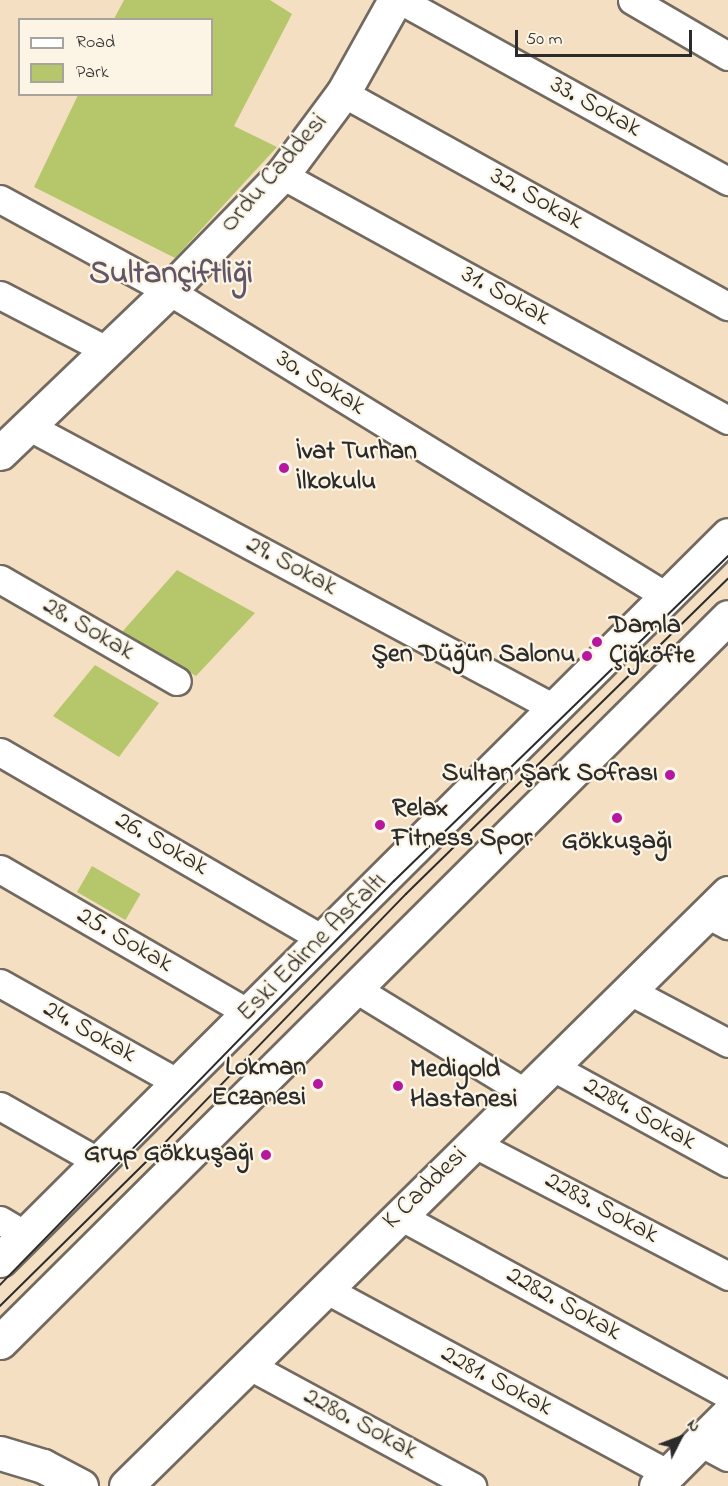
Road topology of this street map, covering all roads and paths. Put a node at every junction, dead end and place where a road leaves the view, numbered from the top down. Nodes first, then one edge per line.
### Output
1 (397, 0) edge
2 (632, 0) edge
3 (728, 56) edge
4 (343, 93) junction
5 (282, 175) junction
6 (728, 181) edge
7 (0, 199) edge
8 (169, 291) junction
9 (0, 295) edge
10 (728, 306) edge
11 (106, 350) junction
12 (728, 420) edge
13 (28, 426) junction
14 (1, 451) edge
15 (728, 535) edge
16 (0, 579) edge
17 (666, 596) junction
18 (723, 630) edge
19 (177, 681) dead end
20 (554, 708) junction
21 (0, 752) edge
22 (0, 869) edge
23 (721, 911) edge
24 (322, 939) junction
25 (0, 983) edge
26 (356, 989) junction
27 (628, 990) junction
28 (248, 1013) junction
29 (728, 1043) edge
30 (551, 1066) junction
31 (178, 1083) junction
32 (524, 1092) junction
33 (0, 1106) edge
34 (474, 1143) junction
35 (99, 1162) junction
36 (728, 1163) edge
37 (398, 1215) junction
38 (12, 1227) edge
39 (0, 1260) edge
40 (728, 1276) edge
41 (324, 1289) junction
42 (0, 1342) edge
43 (248, 1365) junction
44 (728, 1395) edge
45 (728, 1414) edge
46 (0, 1432) edge
47 (715, 1447) edge
48 (0, 1453) edge
49 (43, 1466) junction
50 (662, 1480) edge
51 (81, 1486) edge
52 (126, 1486) edge
53 (472, 1486) edge

1 - 4 main road, Ordu Caddesi
1 - 6 street, 33. Sokak
2 - 3 street
4 - 5 main road, Ordu Caddesi
4 - 10 street, 32. Sokak
5 - 8 main road, Ordu Caddesi
5 - 12 street, 31. Sokak
7 - 8 street, 30. Sokak
8 - 11 main road, Ordu Caddesi
8 - 17 street, 30. Sokak
9 - 11 street
11 - 13 main road, Ordu Caddesi
13 - 14 main road, Ordu Caddesi
13 - 20 street, 29. Sokak
15 - 17 main road, Eski Edirne Asfaltı
16 - 19 street, 28. Sokak
17 - 20 main road, Eski Edirne Asfaltı
18 - 26 main road
20 - 24 main road, Eski Edirne Asfaltı
21 - 24 street, 26. Sokak
22 - 28 street, 25. Sokak
23 - 27 main road, K Caddesi
24 - 28 main road, Eski Edirne Asfaltı
25 - 31 street, 24. Sokak
26 - 32 street
26 - 42 main road
27 - 29 street
27 - 30 main road, K Caddesi
28 - 31 main road, Eski Edirne Asfaltı
30 - 32 main road, K Caddesi
30 - 36 street, 2284. Sokak
31 - 35 main road, Eski Edirne Asfaltı
32 - 34 main road, K Caddesi
33 - 35 street
34 - 37 main road, K Caddesi
34 - 40 street, 2283. Sokak
35 - 38 main road, Eski Edirne Asfaltı
37 - 41 main road, K Caddesi
37 - 44 street, 2282. Sokak
38 - 39 main road, Eski Edirne Asfaltı
41 - 43 main road, K Caddesi
41 - 50 street, 2281. Sokak
43 - 52 main road, K Caddesi
43 - 53 street, 2280. Sokak
45 - 47 main road
46 - 49 main road
47 - 50 main road
48 - 49 main road
49 - 51 main road

